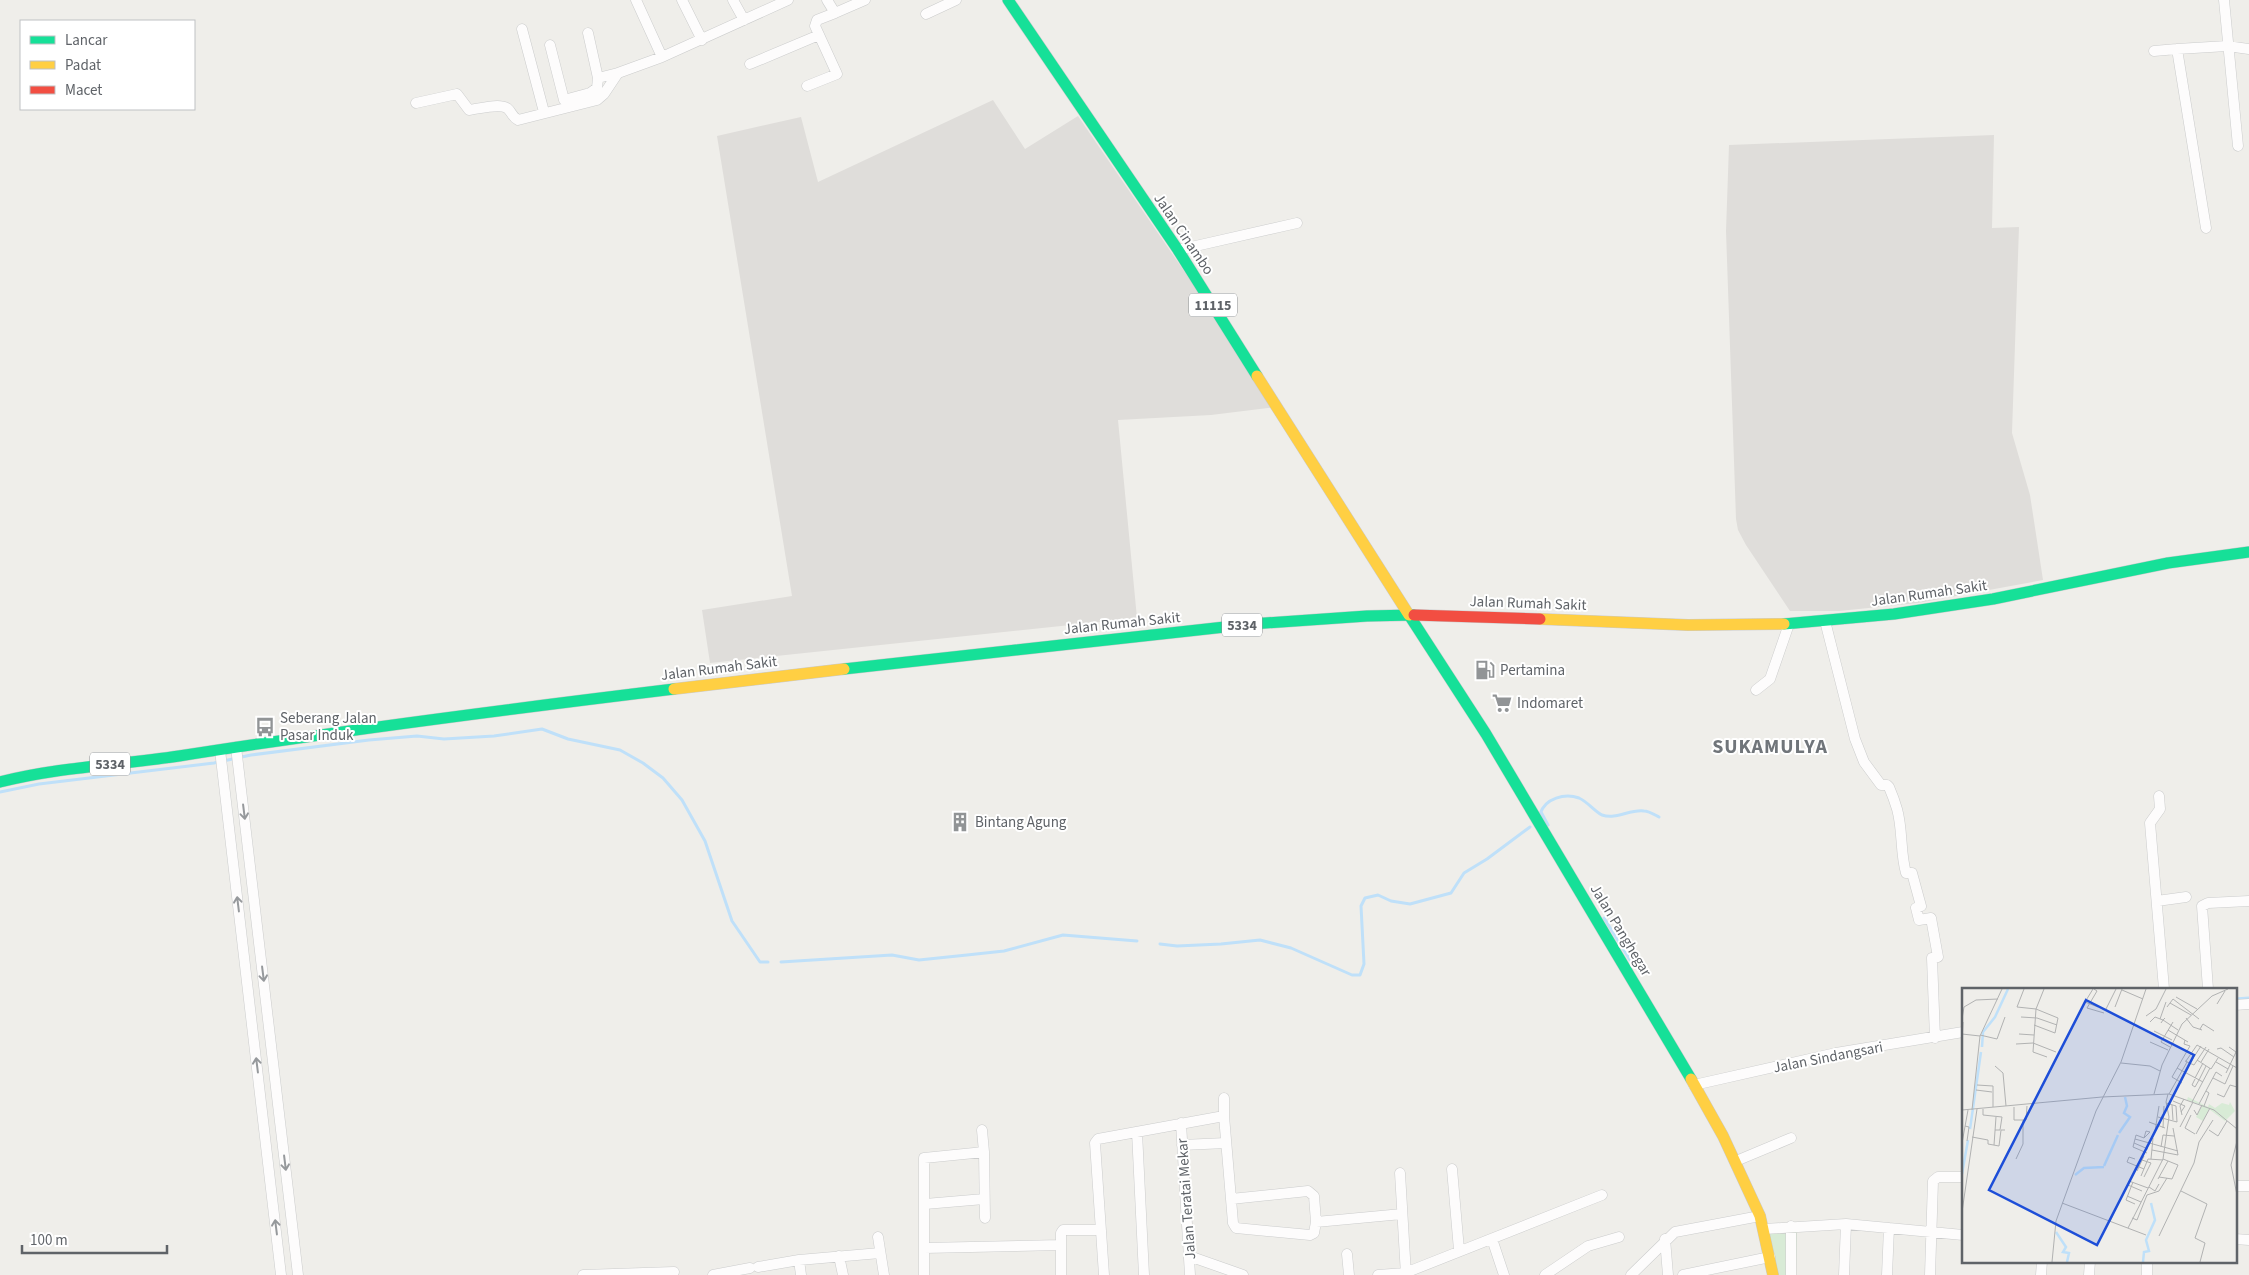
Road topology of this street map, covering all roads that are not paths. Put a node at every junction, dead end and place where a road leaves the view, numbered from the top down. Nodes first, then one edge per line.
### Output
1 (636, 0) edge
2 (682, 0) edge
3 (734, 0) edge
4 (827, 0) edge
5 (865, 0) edge
6 (956, 0) edge
7 (1008, 0) edge
8 (2224, 0) edge
9 (784, 1) edge
10 (835, 13) junction
11 (926, 14) dead end
12 (744, 20) junction
13 (522, 29) dead end
14 (588, 34) dead end
15 (819, 35) junction
16 (702, 40) junction
17 (550, 45) dead end
18 (2227, 46) junction
19 (2177, 49) junction
20 (2249, 49) edge
21 (2154, 51) dead end
22 (662, 57) junction
23 (750, 64) dead end
24 (618, 74) junction
25 (598, 78) junction
26 (807, 86) dead end
27 (416, 103) dead end
28 (544, 112) junction
29 (2238, 146) dead end
30 (1297, 223) dead end
31 (2206, 228) dead end
32 (1178, 250) junction
33 (2249, 552) edge
34 (1409, 616) junction
35 (1825, 621) junction
36 (1789, 624) junction
37 (1756, 690) dead end
38 (237, 755) junction
39 (221, 758) junction
40 (0, 782) edge
41 (2159, 796) dead end
42 (2186, 897) dead end
43 (2157, 901) junction
44 (2249, 901) edge
45 (2164, 988) edge
46 (2208, 988) edge
47 (2249, 1004) edge
48 (2236, 1005) edge
49 (1962, 1032) edge
50 (1935, 1038) junction
51 (1694, 1085) junction
52 (1224, 1098) dead end
53 (1224, 1116) junction
54 (1181, 1122) junction
55 (982, 1130) dead end
56 (1137, 1132) junction
57 (1791, 1138) dead end
58 (1226, 1143) junction
59 (1182, 1145) junction
60 (984, 1152) junction
61 (1736, 1161) junction
62 (1452, 1169) dead end
63 (1400, 1173) dead end
64 (1962, 1176) edge
65 (2236, 1186) edge
66 (2249, 1186) edge
67 (1602, 1195) dead end
68 (984, 1199) junction
69 (1231, 1199) junction
70 (925, 1204) junction
71 (1402, 1214) junction
72 (1760, 1216) junction
73 (985, 1218) dead end
74 (1316, 1222) junction
75 (1846, 1224) junction
76 (1790, 1226) junction
77 (1889, 1228) junction
78 (1764, 1229) junction
79 (1101, 1230) junction
80 (1931, 1232) junction
81 (1962, 1235) edge
82 (878, 1237) dead end
83 (1619, 1237) dead end
84 (1492, 1239) junction
85 (1665, 1239) junction
86 (2236, 1239) edge
87 (2249, 1240) edge
88 (1061, 1245) junction
89 (924, 1248) junction
90 (1458, 1250) junction
91 (880, 1253) junction
92 (1346, 1254) dead end
93 (839, 1256) junction
94 (1189, 1256) junction
95 (1770, 1257) junction
96 (799, 1260) junction
97 (2042, 1262) edge
98 (2090, 1262) edge
99 (2147, 1262) edge
100 (757, 1269) edge
101 (674, 1272) dead end
102 (1405, 1274) edge
103 (282, 1275) edge
104 (298, 1275) edge
105 (583, 1275) edge
106 (714, 1275) edge
107 (801, 1275) edge
108 (843, 1275) edge
109 (884, 1275) edge
110 (924, 1275) edge
111 (1061, 1275) edge
112 (1104, 1275) edge
113 (1144, 1275) edge
114 (1190, 1275) edge
115 (1243, 1275) edge
116 (1349, 1275) edge
117 (1378, 1275) edge
118 (1504, 1275) edge
119 (1545, 1275) edge
120 (1631, 1275) edge
121 (1668, 1275) edge
122 (1683, 1275) edge
123 (1773, 1275) edge
124 (1791, 1275) edge
125 (1844, 1275) edge
126 (1887, 1275) edge
127 (1930, 1275) edge
128 (2042, 1275) edge
129 (2089, 1275) edge
130 (2147, 1275) edge

1 - 22 street
2 - 16 street
3 - 12 street
4 - 10 street
5 - 10 street
6 - 11 street
7 - 32 main road, Jalan Cinambo / 11115
8 - 18 street
9 - 12 street
10 - 15 street
12 - 16 street
13 - 28 street
14 - 25 street
15 - 23 street
15 - 26 street
16 - 22 street
17 - 25 street
18 - 19 street
18 - 20 street
18 - 29 street
19 - 21 street
19 - 31 street
22 - 24 street
24 - 25 street
24 - 28 street
27 - 28 street
30 - 32 street
32 - 34 main road, Jalan Cinambo / 11115
33 - 35 main road, Jalan Rumah Sakit / 5334
34 - 36 main road, Jalan Rumah Sakit / 5334
34 - 38 main road, Jalan Rumah Sakit / 5334
34 - 51 main road, Jalan Panghegar
35 - 36 main road, Jalan Rumah Sakit / 5334
35 - 50 street
36 - 37 street
38 - 39 main road, Jalan Rumah Sakit / 5334
38 -> 104 street
39 - 40 main road, Jalan Rumah Sakit / 5334
103 -> 39 street
41 - 43 street
42 - 43 street
43 - 45 street
44 - 46 street
47 - 48 street
49 - 50 street, Jalan Sindangsari
50 - 51 street, Jalan Sindangsari
51 - 61 main road, Jalan Panghegar
52 - 53 street
53 - 54 street
53 - 58 street
54 - 56 street
54 - 59 street, Jalan Teratai Mekar
55 - 60 street
56 - 79 street
56 - 113 street
57 - 61 street
58 - 59 street
58 - 69 street
59 - 94 street, Jalan Teratai Mekar
60 - 68 street
60 - 70 street
61 - 72 main road, Jalan Panghegar
62 - 90 street
63 - 71 street
64 - 80 street
65 - 66 street
67 - 84 street
68 - 70 street
68 - 73 street
69 - 74 street
69 - 74 street
70 - 89 street
71 - 74 street
71 - 102 street
72 - 78 main road, Jalan Panghegar
72 - 85 street
75 - 76 street
75 - 77 street
75 - 125 street
76 - 78 street
76 - 124 street
77 - 80 street
77 - 126 street
78 - 95 main road, Jalan Panghegar
79 - 88 street
79 - 112 street
80 - 81 street
80 - 127 street
82 - 91 street
83 - 119 street
84 - 90 street
84 - 118 street
85 - 120 street
85 - 121 street
86 - 87 street
88 - 89 street
88 - 111 street
89 - 110 street
90 - 102 street
91 - 93 street
91 - 109 street
92 - 116 street
93 - 96 street
93 - 108 street
94 - 114 street, Jalan Teratai Mekar
94 - 115 street
95 - 122 street
95 - 123 main road, Jalan Panghegar
96 - 100 street
96 - 107 street
97 - 128 street
98 - 129 street
99 - 130 street
100 - 106 street
101 - 105 street
102 - 117 street

